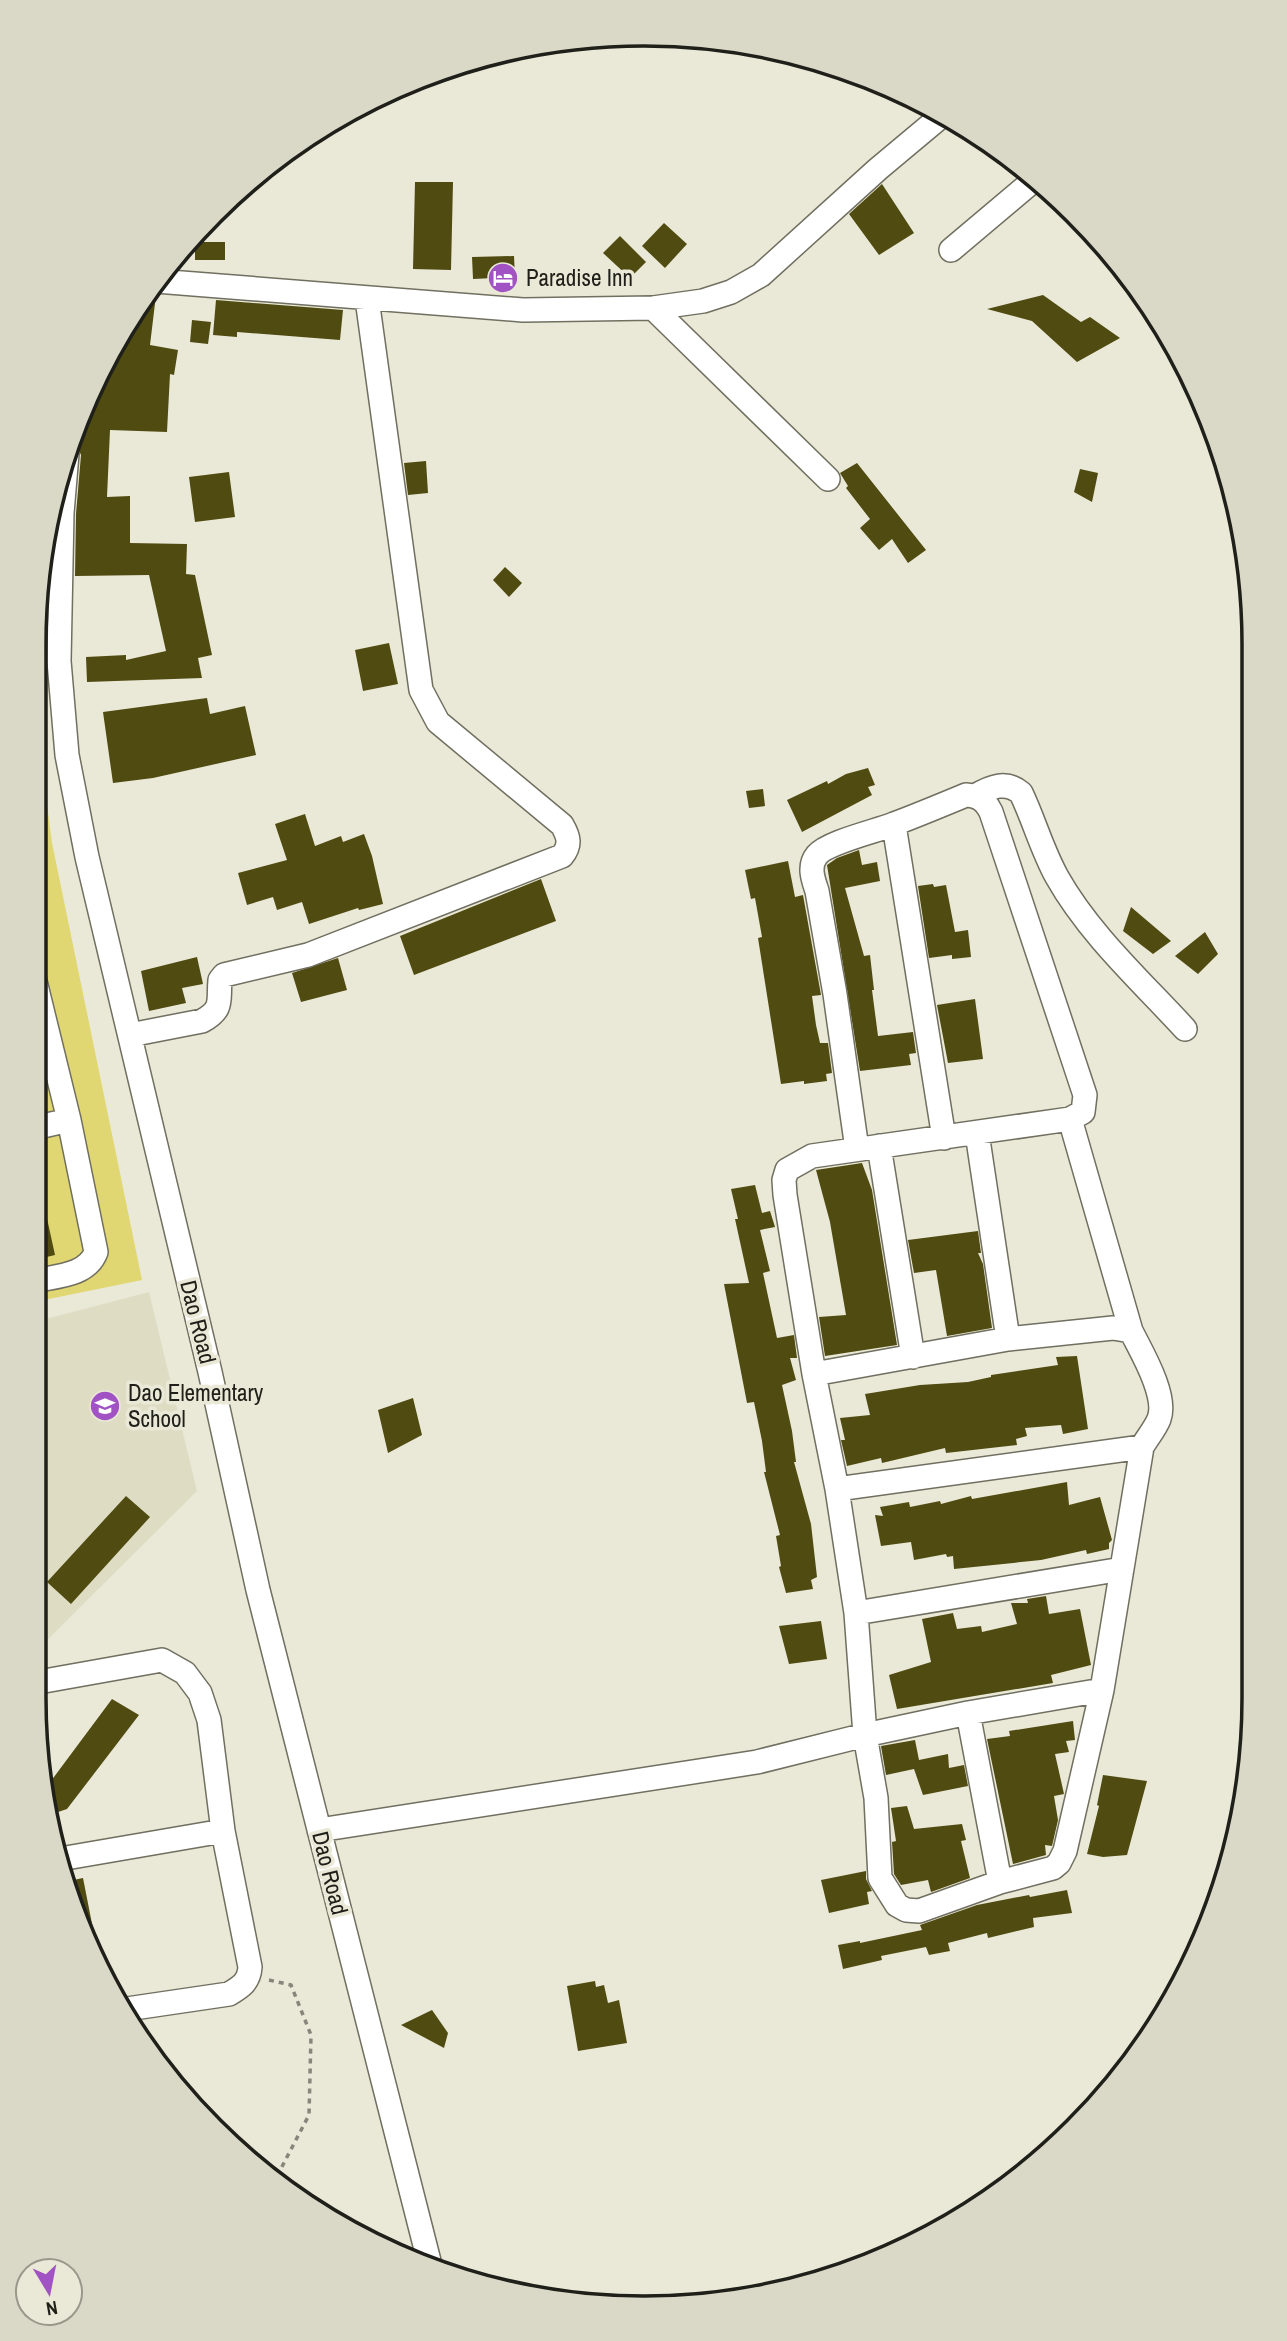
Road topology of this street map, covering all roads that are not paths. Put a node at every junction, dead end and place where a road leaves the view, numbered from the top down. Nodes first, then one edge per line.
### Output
1 (934, 121) edge
2 (1028, 185) edge
3 (951, 250) dead end
4 (167, 282) edge
5 (367, 299) junction
6 (653, 308) junction
7 (828, 479) dead end
8 (63, 502) edge
9 (975, 796) junction
10 (894, 825) junction
11 (46, 1026) edge
12 (1185, 1029) dead end
13 (130, 1035) junction
14 (1070, 1119) junction
15 (69, 1120) junction
16 (46, 1125) edge
17 (977, 1133) junction
18 (944, 1138) junction
19 (868, 1147) junction
20 (46, 1278) edge
21 (1131, 1331) junction
22 (1008, 1339) junction
23 (913, 1357) junction
24 (814, 1374) junction
25 (1142, 1447) junction
26 (837, 1489) junction
27 (1122, 1569) junction
28 (856, 1613) junction
29 (46, 1681) edge
30 (1102, 1690) junction
31 (968, 1713) junction
32 (865, 1735) junction
33 (319, 1830) junction
34 (223, 1831) junction
35 (68, 1858) edge
36 (1000, 1882) junction
37 (133, 2008) edge
38 (427, 2255) edge

1 - 6 street
2 - 3 street
4 - 5 street
5 - 6 street
5 - 13 street
6 - 7 street
8 - 13 street, Dao Road
9 - 10 street
9 - 12 street
9 - 14 street
10 - 18 street
10 - 19 street
11 - 15 street
13 - 33 street, Dao Road
14 - 17 street
14 - 21 street
15 - 16 street
15 - 20 street
17 - 18 street
17 - 22 street
18 - 19 street
19 - 23 street
19 - 24 street
21 - 22 street
21 - 25 street
22 - 23 street
23 - 24 street
24 - 26 street
25 - 26 street
25 - 27 street
26 - 28 street
27 - 28 street
27 - 30 street
28 - 32 street
29 - 34 street
30 - 31 street
30 - 36 street
31 - 32 street
31 - 36 street
32 - 33 street
32 - 36 street
33 - 38 street, Dao Road
34 - 35 street
34 - 37 street

